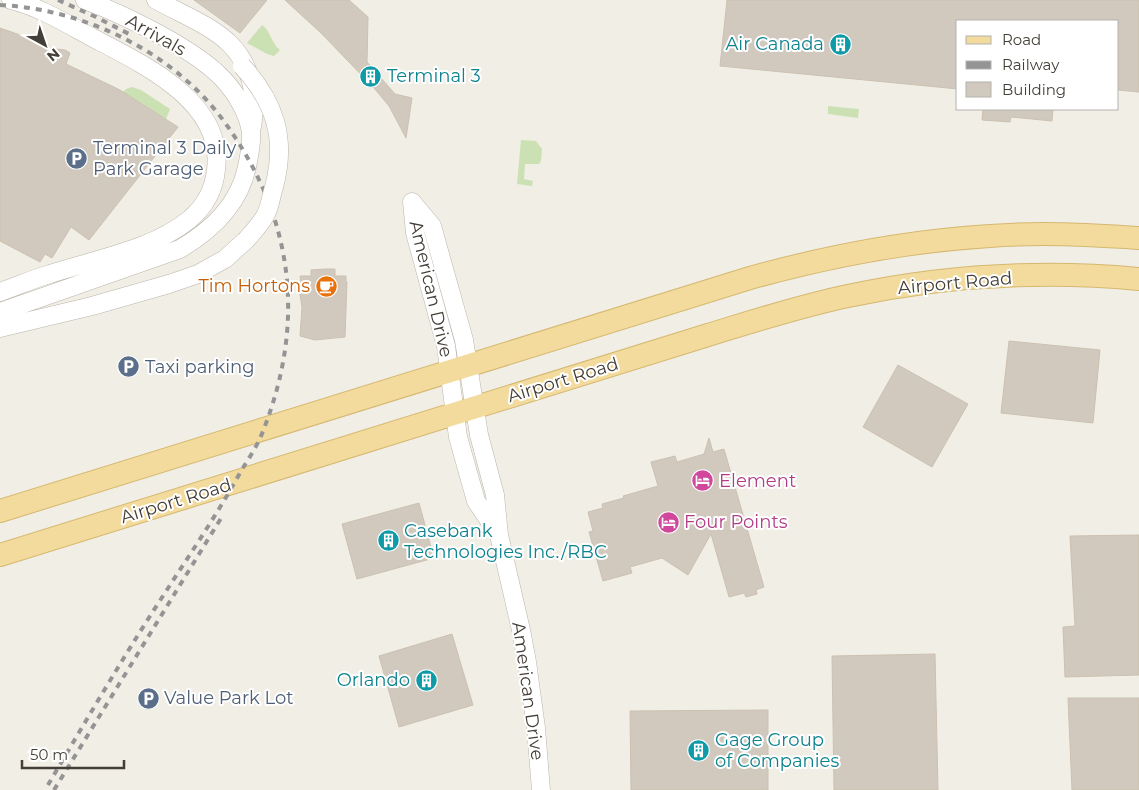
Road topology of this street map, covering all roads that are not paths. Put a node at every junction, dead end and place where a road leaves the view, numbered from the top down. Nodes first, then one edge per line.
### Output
1 (11, 0) edge
2 (85, 0) edge
3 (140, 0) edge
4 (156, 0) edge
5 (251, 133) junction
6 (1139, 238) edge
7 (1139, 279) edge
8 (0, 292) edge
9 (0, 312) edge
10 (0, 328) edge
11 (458, 368) junction
12 (464, 411) junction
13 (0, 511) edge
14 (0, 555) edge
15 (541, 790) edge

1 - 8 street
2 - 5 street, Arrivals
3 - 10 street, bridge
4 - 5 street
5 - 9 street
6 - 11 main road
7 - 12 main road, Airport Road
11 - 11 street, American Drive
11 - 12 street, American Drive
11 - 13 main road
12 - 14 main road, Airport Road
12 - 15 street, American Drive

